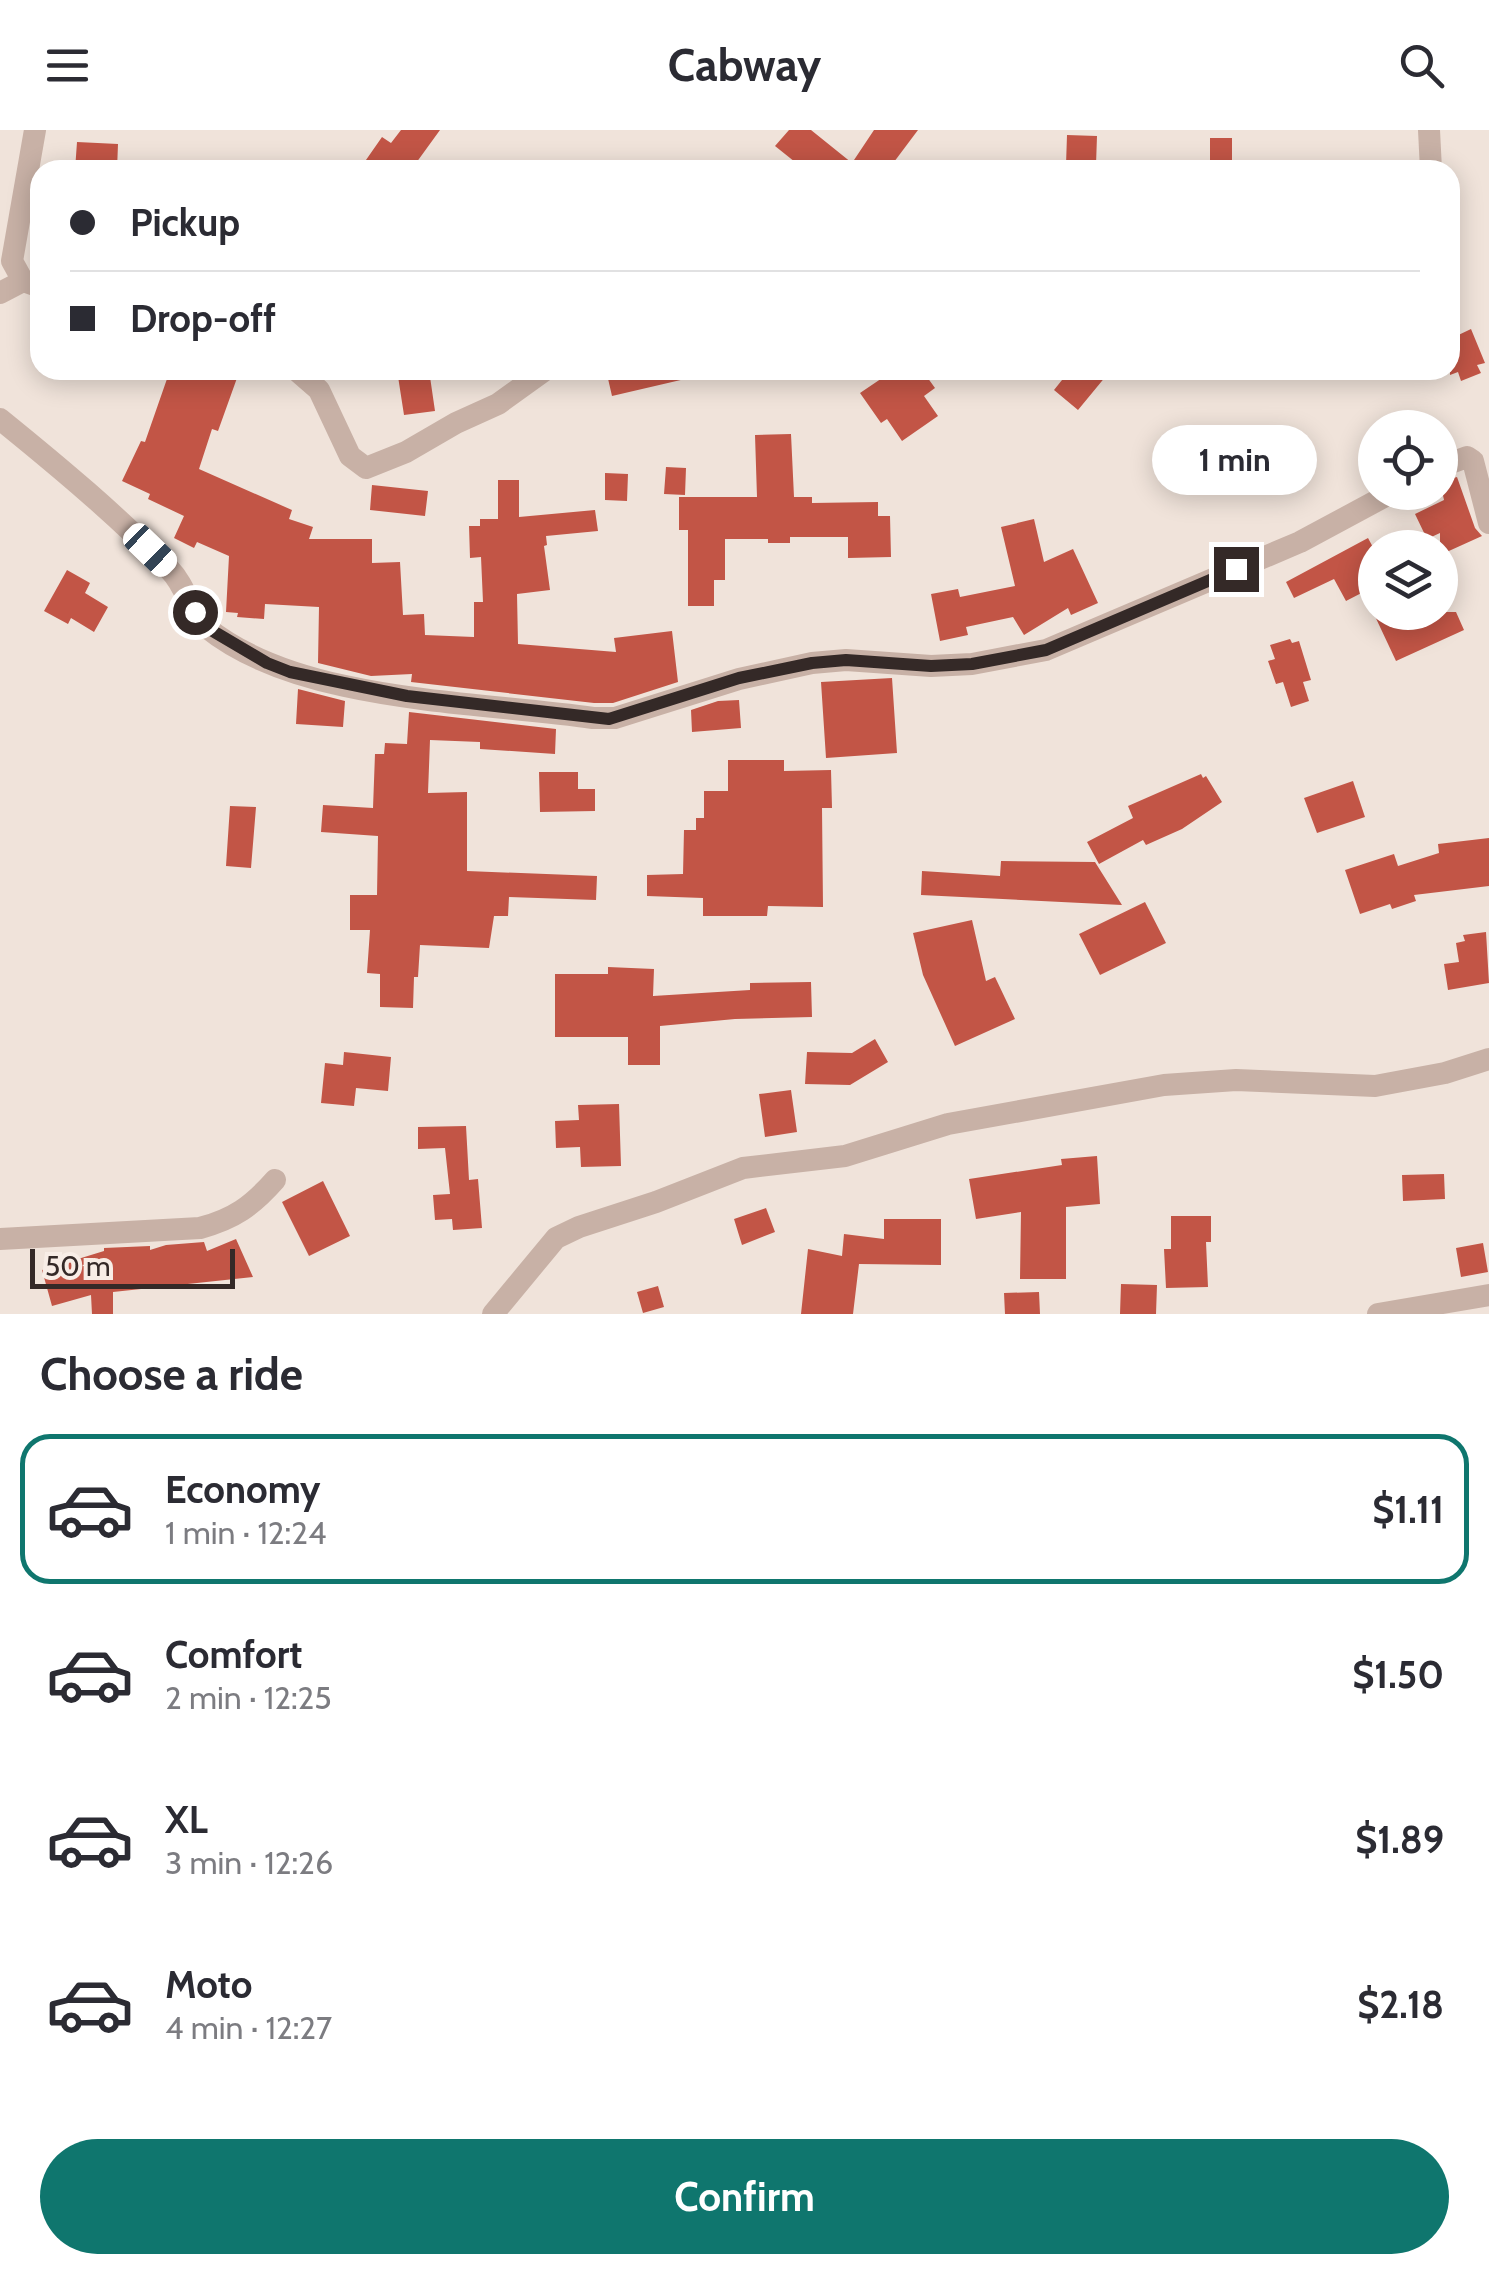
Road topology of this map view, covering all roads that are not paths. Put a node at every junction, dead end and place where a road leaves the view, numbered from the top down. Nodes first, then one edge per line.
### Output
1 (34, 130) edge
2 (1430, 130) edge
3 (1431, 160) edge
4 (30, 283) edge
5 (30, 284) edge
6 (0, 293) edge
7 (308, 380) edge
8 (531, 380) edge
9 (0, 419) edge
10 (1458, 460) edge
11 (1360, 510) edge
12 (1489, 523) edge
13 (1489, 1059) edge
14 (275, 1180) dead end
15 (0, 1239) edge
16 (1489, 1294) edge
17 (493, 1314) edge
18 (1378, 1314) edge

1 - 4 street
2 - 3 street
5 - 6 street
7 - 8 street
9 - 11 street
10 - 12 street
13 - 17 street
14 - 15 street
16 - 18 street

